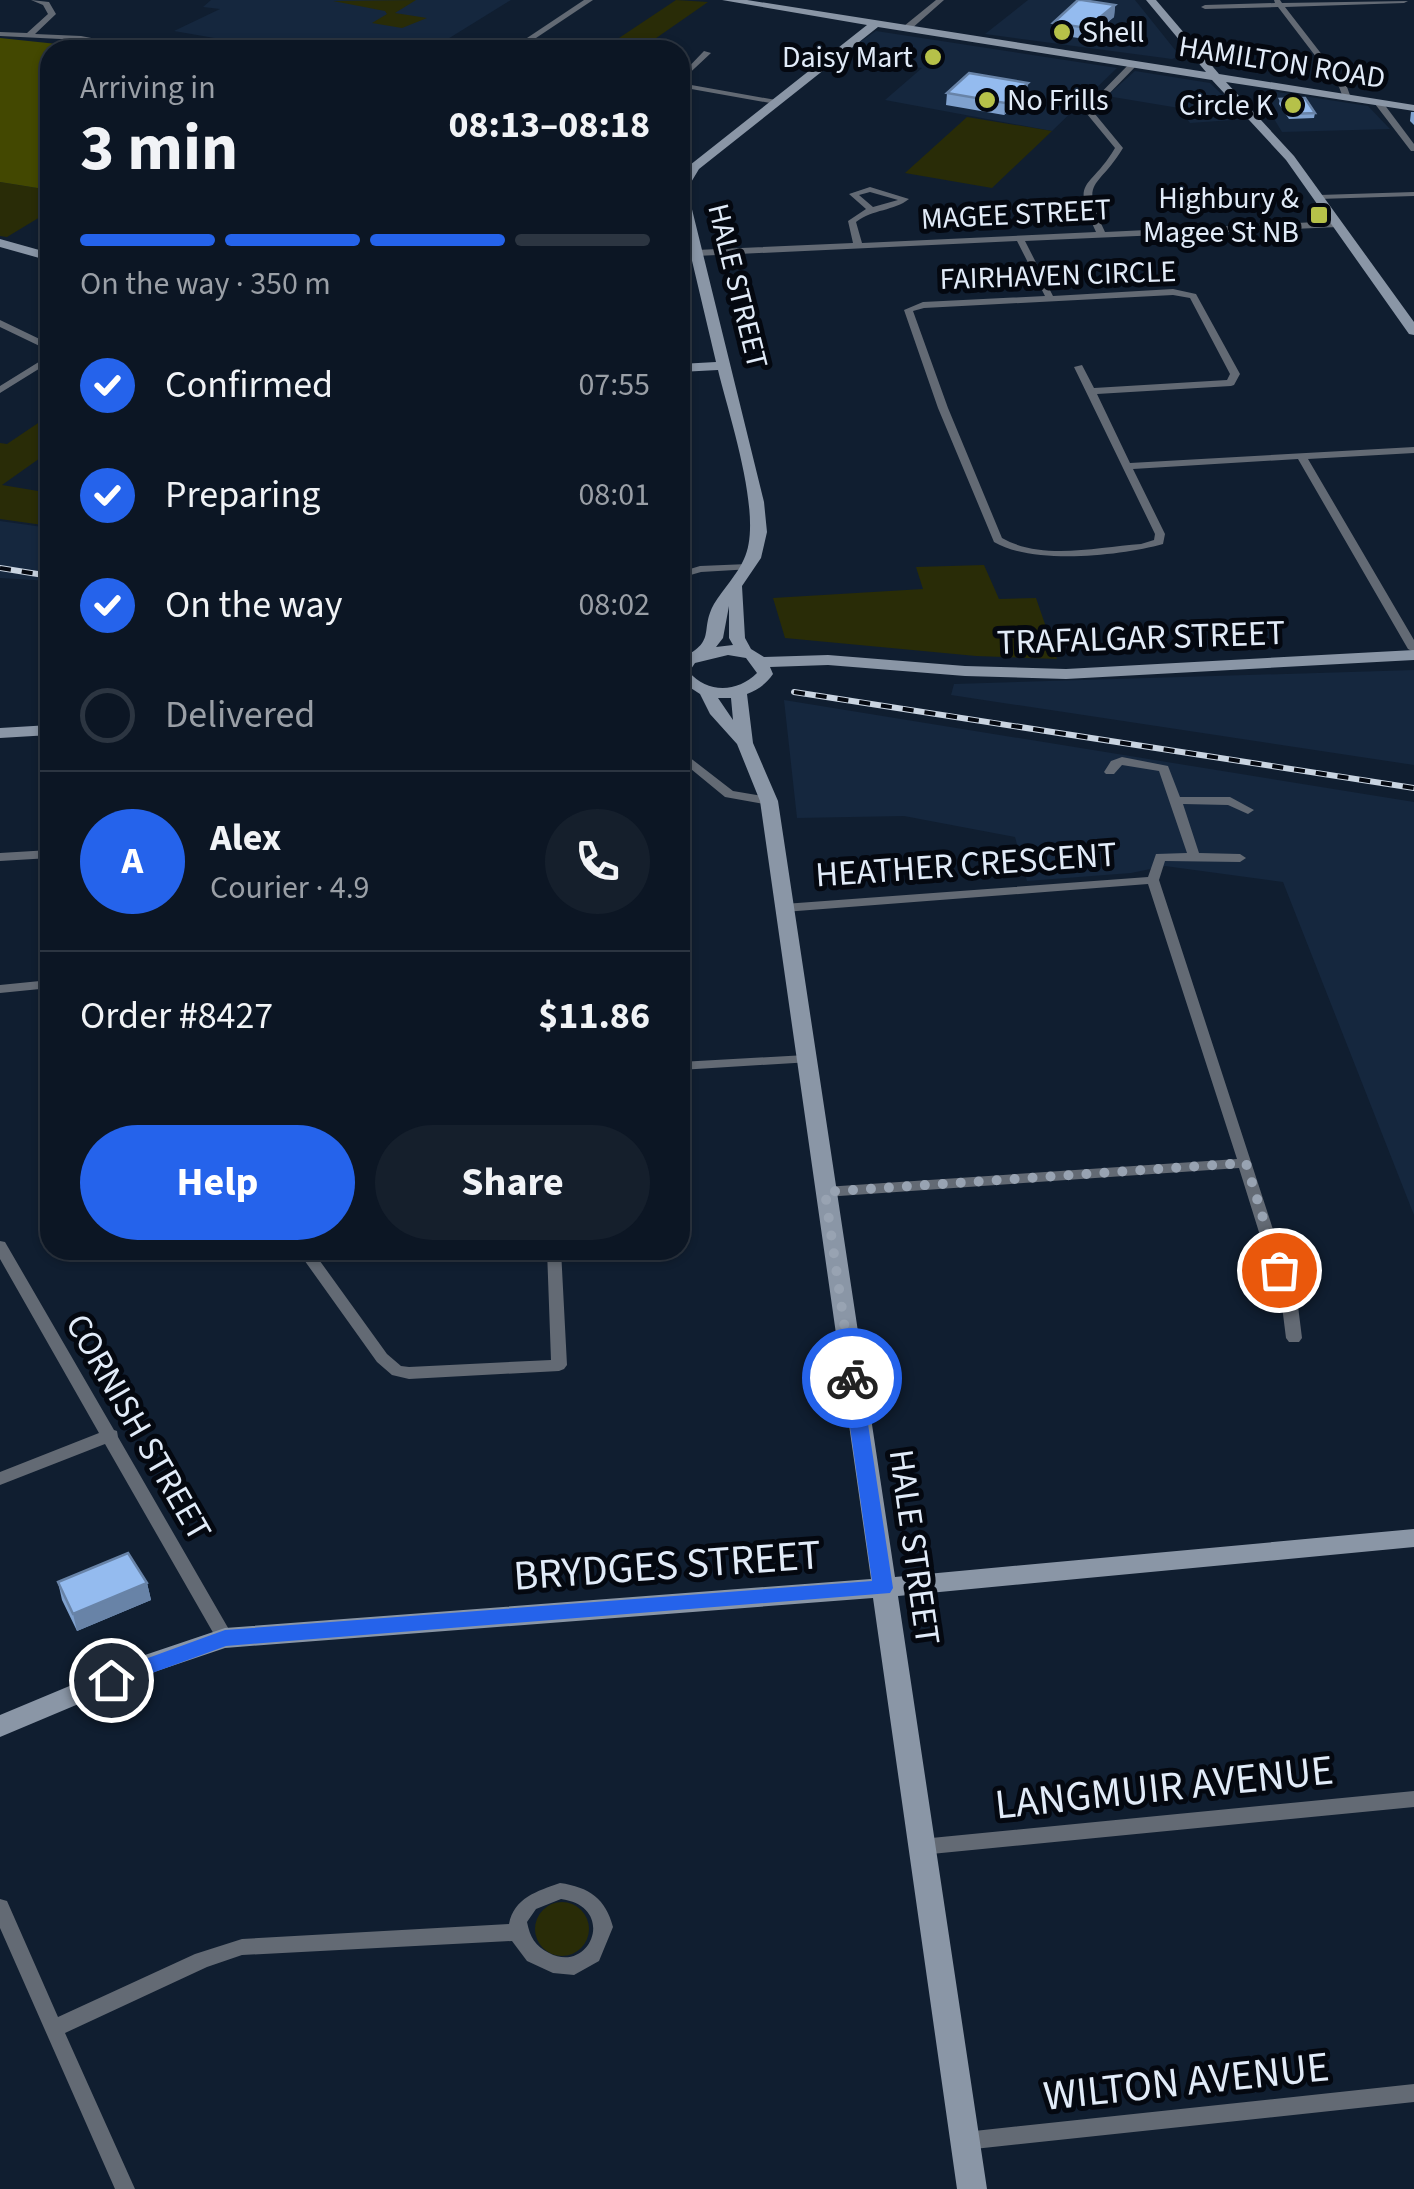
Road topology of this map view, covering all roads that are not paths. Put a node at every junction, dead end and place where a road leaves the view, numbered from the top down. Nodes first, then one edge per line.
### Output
1 (35, 0) edge
2 (589, 0) edge
3 (727, 0) edge
4 (940, 0) edge
5 (1151, 0) edge
6 (1166, 0) edge
7 (1404, 1) edge
8 (1278, 2) edge
9 (1205, 7) dead end
10 (1179, 12) dead end
11 (1414, 12) edge
12 (876, 23) junction
13 (906, 28) junction
14 (0, 34) edge
15 (30, 34) junction
16 (75, 40) edge
17 (528, 40) edge
18 (1192, 45) junction
19 (708, 54) dead end
20 (1222, 62) dead end
21 (1134, 64) junction
22 (1148, 66) junction
23 (690, 72) edge
24 (1218, 77) junction
25 (1234, 79) junction
26 (690, 84) edge
27 (1297, 90) junction
28 (1249, 98) junction
29 (1347, 98) junction
30 (776, 102) junction
31 (1378, 102) junction
32 (1414, 108) edge
33 (1267, 130) junction
34 (1414, 149) edge
35 (690, 165) edge
36 (1414, 194) edge
37 (1318, 197) junction
38 (869, 207) junction
39 (1338, 224) junction
40 (690, 228) edge
41 (1102, 235) junction
42 (1020, 238) junction
43 (0, 243) edge
44 (858, 246) junction
45 (696, 253) junction
46 (40, 254) edge
47 (1050, 298) junction
48 (0, 323) edge
49 (1414, 331) edge
50 (40, 343) edge
51 (40, 364) edge
52 (724, 366) junction
53 (1079, 367) dead end
54 (690, 368) edge
55 (0, 390) edge
56 (1093, 391) junction
57 (1414, 450) edge
58 (1300, 456) junction
59 (1127, 466) junction
60 (690, 572) edge
61 (741, 579) junction
62 (703, 652) junction
63 (745, 652) junction
64 (1414, 652) edge
65 (690, 665) edge
66 (761, 671) junction
67 (690, 679) edge
68 (707, 691) junction
69 (738, 692) junction
70 (40, 731) edge
71 (0, 733) edge
72 (745, 742) junction
73 (690, 762) edge
74 (1110, 772) dead end
75 (1174, 800) junction
76 (769, 801) junction
77 (1248, 810) dead end
78 (40, 855) edge
79 (1194, 856) junction
80 (0, 857) edge
81 (1240, 858) dead end
82 (1153, 880) junction
83 (784, 908) junction
84 (40, 985) edge
85 (0, 989) edge
86 (806, 1059) junction
87 (690, 1065) edge
88 (1246, 1163) junction
89 (825, 1192) junction
90 (0, 1246) edge
91 (311, 1260) edge
92 (555, 1260) edge
93 (1294, 1338) dead end
94 (111, 1435) junction
95 (0, 1480) edge
96 (1414, 1538) edge
97 (883, 1588) junction
98 (225, 1638) junction
99 (0, 1726) edge
100 (1414, 1798) edge
101 (921, 1847) junction
102 (0, 1907) edge
103 (518, 1932) junction
104 (55, 2028) junction
105 (1414, 2093) edge
106 (965, 2141) junction
107 (125, 2189) edge
108 (972, 2189) edge

1 - 15 street
2 - 17 street
3 - 12 street, HAMILTON ROAD
4 - 13 street
5 - 18 street
6 - 10 street
7 - 8 street
7 - 11 street
8 - 9 street
8 - 29 street
12 - 13 street, HAMILTON ROAD
12 - 30 street, HALE STREET
13 - 21 street, HAMILTON ROAD
14 - 15 street
15 - 16 street
18 - 22 street
18 - 24 street
19 - 23 street
20 - 25 street
21 - 22 street, HAMILTON ROAD
21 - 41 street
22 - 24 street, HAMILTON ROAD
24 - 25 street, HAMILTON ROAD
24 - 33 street
25 - 27 street, HAMILTON ROAD
25 - 28 street
26 - 30 street
27 - 28 street
27 - 29 street, HAMILTON ROAD
28 - 33 street
29 - 31 street, HAMILTON ROAD
30 - 35 street, HALE STREET
31 - 32 street, HAMILTON ROAD
31 - 34 street
33 - 37 street
36 - 37 street
37 - 39 street
38 - 38 street
38 - 44 street
39 - 41 street, MAGEE STREET
39 - 49 street
40 - 45 street, HALE STREET
41 - 42 street, MAGEE STREET
42 - 44 street, MAGEE STREET
42 - 47 street
43 - 46 street
44 - 45 street, MAGEE STREET
45 - 52 street, HALE STREET
47 - 56 street, FAIRHAVEN CIRCLE
47 - 59 street, FAIRHAVEN CIRCLE
48 - 50 street
51 - 55 street
52 - 54 street
52 - 61 street, HALE STREET
53 - 56 street
56 - 59 street, FAIRHAVEN CIRCLE
57 - 58 street
58 - 59 street
58 - 64 street
60 - 61 street
61 - 62 street, HALE STREET
61 - 63 street, HALE STREET
62 - 63 street
62 - 65 street
63 - 66 street
64 - 66 street, TRAFALGAR STREET
66 - 69 street, TRAFALGAR STREET
67 - 68 street
68 - 69 street
68 - 72 street, HALE STREET
69 - 72 street, HALE STREET
70 - 71 street
72 - 76 street, HALE STREET
73 - 76 street
74 - 75 street
75 - 77 street
75 - 79 street
76 - 83 street, HALE STREET
78 - 80 street
79 - 81 street
79 - 82 street
82 - 83 street, HEATHER CRESCENT
82 - 88 street, HEATHER CRESCENT
83 - 86 street, HALE STREET
84 - 85 street
86 - 87 street
86 - 89 street, HALE STREET
88 - 89 street
88 - 93 street, HEATHER CRESCENT
89 - 97 street, HALE STREET
90 - 94 street, CORNISH STREET
91 - 92 street
94 - 95 street
94 - 98 street, CORNISH STREET
96 - 97 street, BRYDGES STREET
97 - 98 street, BRYDGES STREET
97 - 101 street, HALE STREET
98 - 99 street, BRYDGES STREET
100 - 101 street, LANGMUIR AVENUE
101 - 106 street, HALE STREET
102 - 104 street
103 - 103 street
103 - 104 street
104 - 107 street
105 - 106 street, WILTON AVENUE
106 - 108 street, HALE STREET

